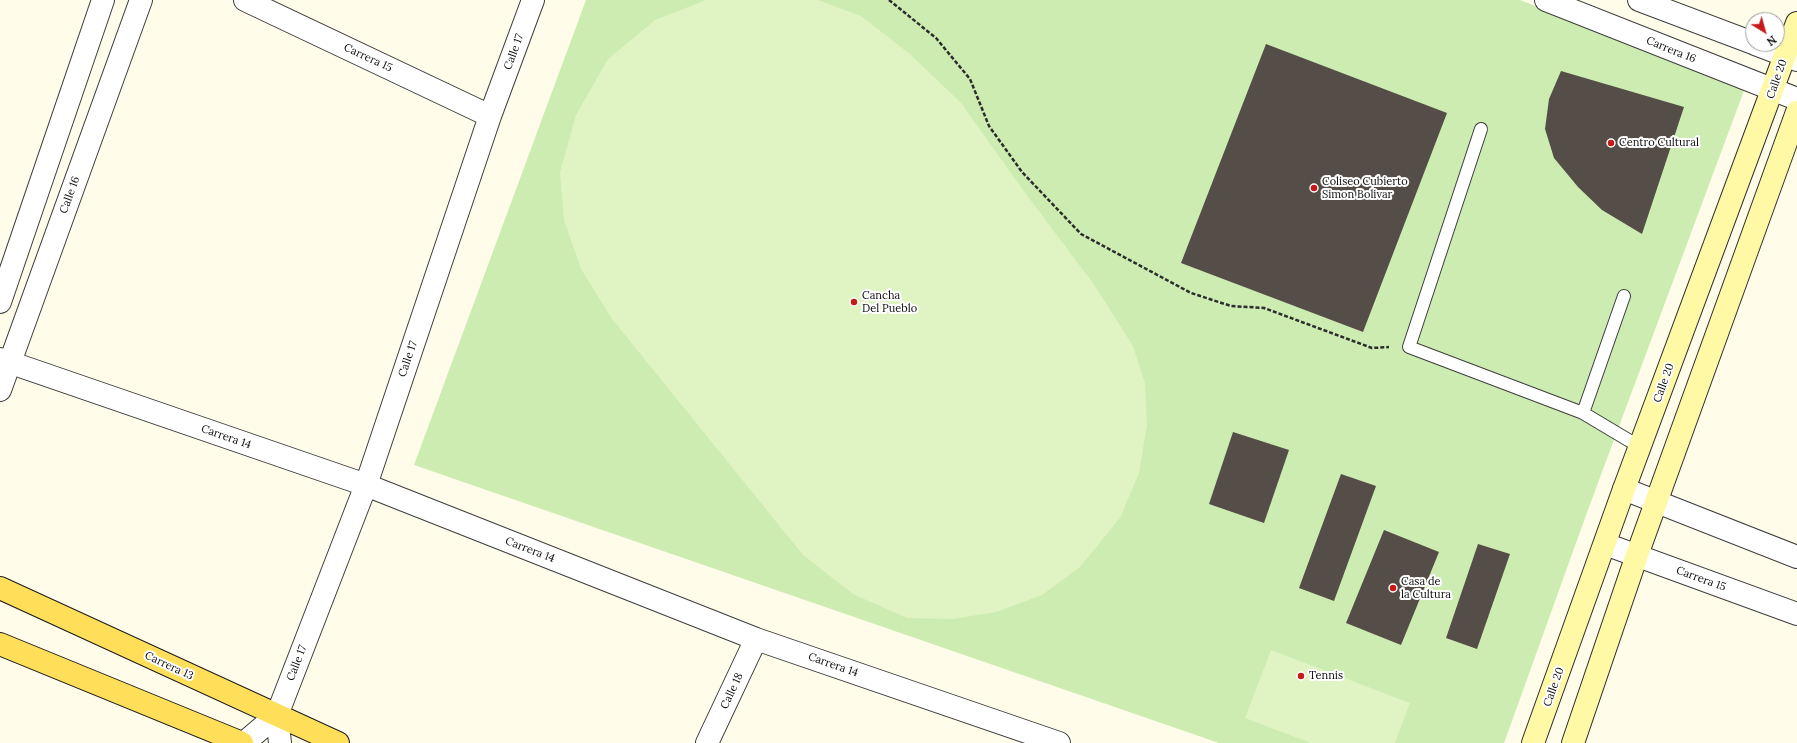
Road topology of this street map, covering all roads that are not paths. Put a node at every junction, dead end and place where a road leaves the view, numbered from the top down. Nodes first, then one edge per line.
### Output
1 (103, 0) edge
2 (141, 0) edge
3 (245, 0) edge
4 (533, 0) edge
5 (1546, 0) edge
6 (1639, 0) edge
7 (1797, 23) edge
8 (1745, 41) edge
9 (1775, 52) edge
10 (1791, 58) edge
11 (1773, 90) junction
12 (1797, 99) edge
13 (1797, 112) edge
14 (490, 116) junction
15 (1481, 129) dead end
16 (1624, 296) dead end
17 (0, 302) edge
18 (5, 361) edge
19 (0, 390) edge
20 (1583, 413) junction
21 (1640, 447) junction
22 (366, 485) junction
23 (1624, 489) junction
24 (1656, 501) junction
25 (1605, 544) junction
26 (1637, 555) junction
27 (1797, 557) edge
28 (0, 588) edge
29 (1797, 614) edge
30 (756, 639) junction
31 (0, 644) edge
32 (277, 715) junction
33 (243, 743) edge
34 (280, 743) edge
35 (338, 743) edge
36 (707, 743) edge
37 (1059, 743) edge
38 (1533, 743) edge
39 (1573, 743) edge

1 - 17 street
2 - 18 street, Calle 16
3 - 14 street, Carrera 15
4 - 14 street, Calle 17
5 - 11 street, Carrera 16
6 - 8 street
7 - 10 street, Calle 20
9 - 10 street
10 - 11 street, Calle 20
11 - 12 street, Carrera 16
11 - 21 street, Calle 20
13 - 24 street
14 - 22 street, Calle 17
15 - 20 lane
16 - 20 lane
18 - 19 street, Calle 16
18 - 22 street, Carrera 14
20 - 21 lane
21 - 23 street, Calle 20
22 - 30 street, Carrera 14
22 - 32 street, Calle 17
23 - 24 street
23 - 25 street, Calle 20
24 - 26 street
24 - 27 street
25 - 26 street, Carrera 15
25 - 38 street, Calle 20
26 - 29 street, Carrera 15
26 - 39 street
28 - 32 main road, Carrera 13
30 - 36 street, Calle 18
30 - 37 street, Carrera 14
31 - 33 main road
32 - 33 street, Calle 17
32 - 34 street, Calle 17
32 - 35 main road, Carrera 13

